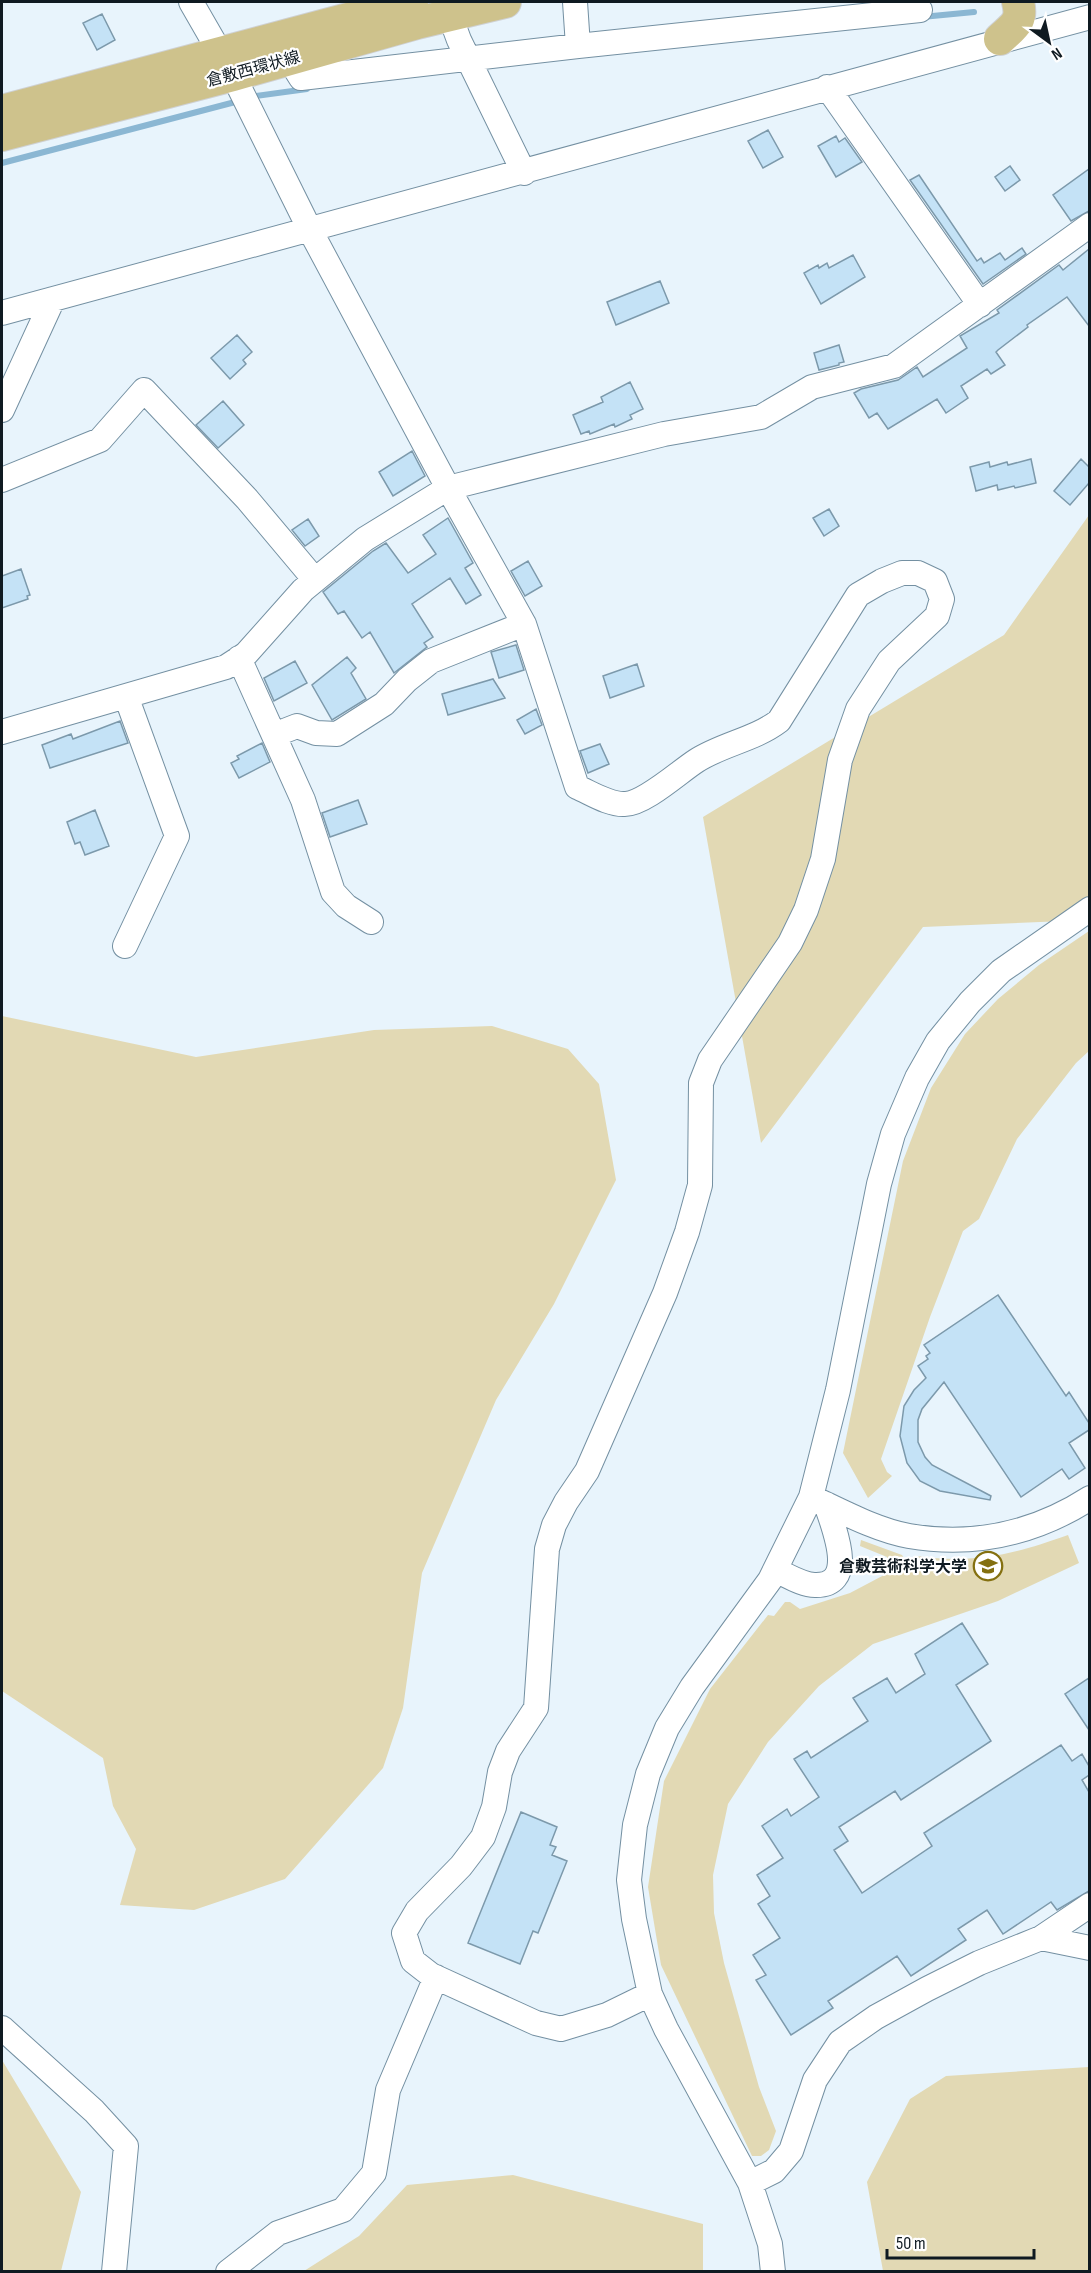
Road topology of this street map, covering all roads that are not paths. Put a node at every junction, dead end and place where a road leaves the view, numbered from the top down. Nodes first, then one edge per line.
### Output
1 (190, 2) edge
2 (412, 2) edge
3 (505, 2) edge
4 (575, 2) edge
5 (1018, 2) edge
6 (447, 8) edge
7 (921, 10) dead end
8 (1089, 16) edge
9 (1000, 39) junction
10 (578, 45) junction
11 (468, 58) junction
12 (289, 59) junction
13 (227, 63) junction
14 (827, 87) junction
15 (2, 111) edge
16 (2, 135) edge
17 (524, 172) junction
18 (1089, 225) edge
19 (310, 230) junction
20 (54, 299) junction
21 (980, 305) junction
22 (2, 313) edge
23 (2, 410) edge
24 (2, 480) edge
25 (448, 488) junction
26 (315, 580) junction
27 (524, 624) junction
28 (239, 658) junction
29 (126, 696) junction
30 (2, 732) edge
31 (274, 735) junction
32 (1089, 909) edge
33 (371, 922) dead end
34 (125, 946) dead end
35 (1089, 1498) edge
36 (818, 1500) junction
37 (775, 1570) junction
38 (1089, 1905) edge
39 (1041, 1938) junction
40 (1089, 1948) edge
41 (436, 1977) junction
42 (650, 1994) junction
43 (2, 2028) edge
44 (750, 2183) junction
45 (114, 2271) edge
46 (228, 2271) edge
47 (773, 2271) edge

1 - 13 street
2 - 13 main road, 倉敷西環状線
3 - 6 main road, 倉敷西環状線
4 - 10 street
5 - 9 main road
6 - 11 street
6 - 12 main road, 倉敷西環状線
7 - 10 street
8 - 9 street
9 - 14 street
10 - 11 street
11 - 12 street
11 - 17 street
12 - 13 main road, 倉敷西環状線
13 - 15 main road, 倉敷西環状線
13 - 16 main road, 倉敷西環状線
13 - 19 street
14 - 17 street
14 - 21 street
17 - 19 street
18 - 21 street
19 - 20 street
19 - 25 street
20 - 22 street
20 - 23 street
21 - 25 street
24 - 26 street
25 - 26 street
25 - 27 street
26 - 28 street
27 - 31 street
27 - 41 street
28 - 29 street
28 - 31 street
29 - 30 street
29 - 34 street
31 - 33 street
32 - 36 street
35 - 36 street
36 - 37 street
36 - 37 street
37 - 42 street
38 - 39 street
39 - 40 street
39 - 44 street
41 - 42 street
41 - 46 street
42 - 44 street
43 - 45 street
44 - 47 street

